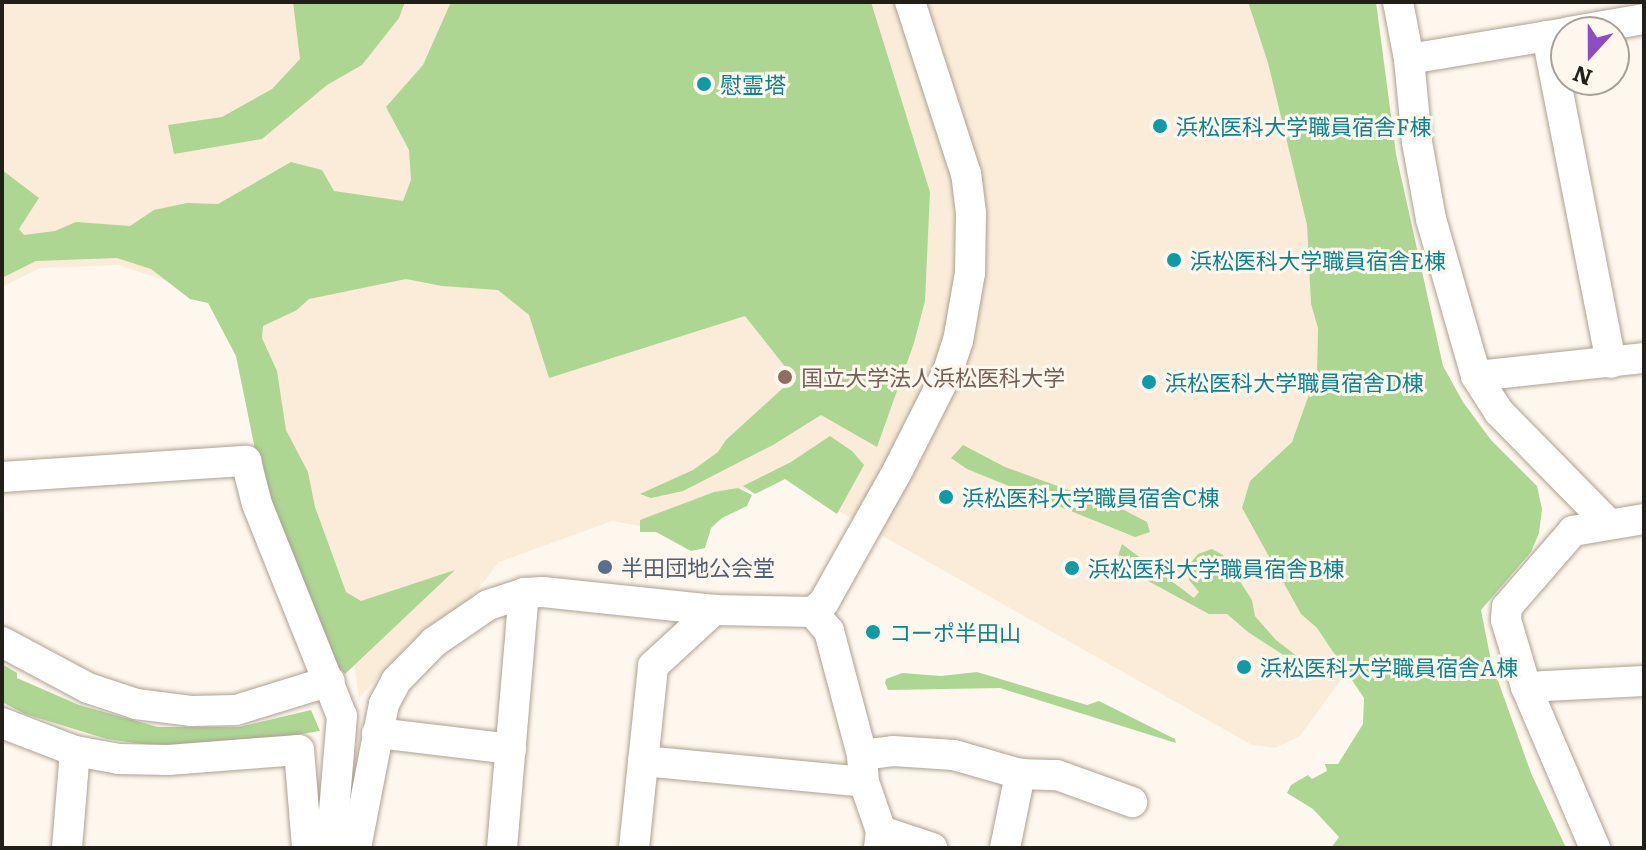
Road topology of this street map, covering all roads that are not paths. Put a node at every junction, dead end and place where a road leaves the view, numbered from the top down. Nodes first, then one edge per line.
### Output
1 (910, 2) edge
2 (1398, 2) edge
3 (1550, 36) edge
4 (1409, 59) junction
5 (1570, 96) edge
6 (1644, 358) edge
7 (1611, 363) junction
8 (1476, 376) junction
9 (2, 477) edge
10 (1644, 519) edge
11 (1608, 523) junction
12 (524, 593) junction
13 (714, 610) junction
14 (813, 612) junction
15 (2, 642) edge
16 (330, 681) junction
17 (1644, 681) edge
18 (1526, 687) junction
19 (2, 723) edge
20 (377, 733) junction
21 (511, 749) junction
22 (75, 751) junction
23 (643, 761) junction
24 (863, 768) junction
25 (1020, 774) junction
26 (1117, 787) dead end
27 (880, 839) edge
28 (67, 848) edge
29 (307, 848) edge
30 (331, 848) edge
31 (356, 848) edge
32 (502, 848) edge
33 (634, 848) edge
34 (932, 848) edge
35 (1005, 848) edge
36 (1595, 848) edge

1 - 14 street
2 - 4 street
3 - 4 street
4 - 8 street
5 - 7 street
6 - 7 street
7 - 8 street
8 - 11 street
9 - 16 street
10 - 11 street
11 - 18 street
12 - 13 street
12 - 20 street
12 - 21 street
13 - 14 street
13 - 23 street
14 - 24 street
15 - 16 street
16 - 30 street
17 - 18 street
18 - 36 street
19 - 22 street
20 - 21 street
20 - 31 street
21 - 32 street
22 - 28 street
22 - 29 street
23 - 24 street
23 - 33 street
24 - 25 street
24 - 27 street
25 - 26 street
25 - 35 street
27 - 34 street

